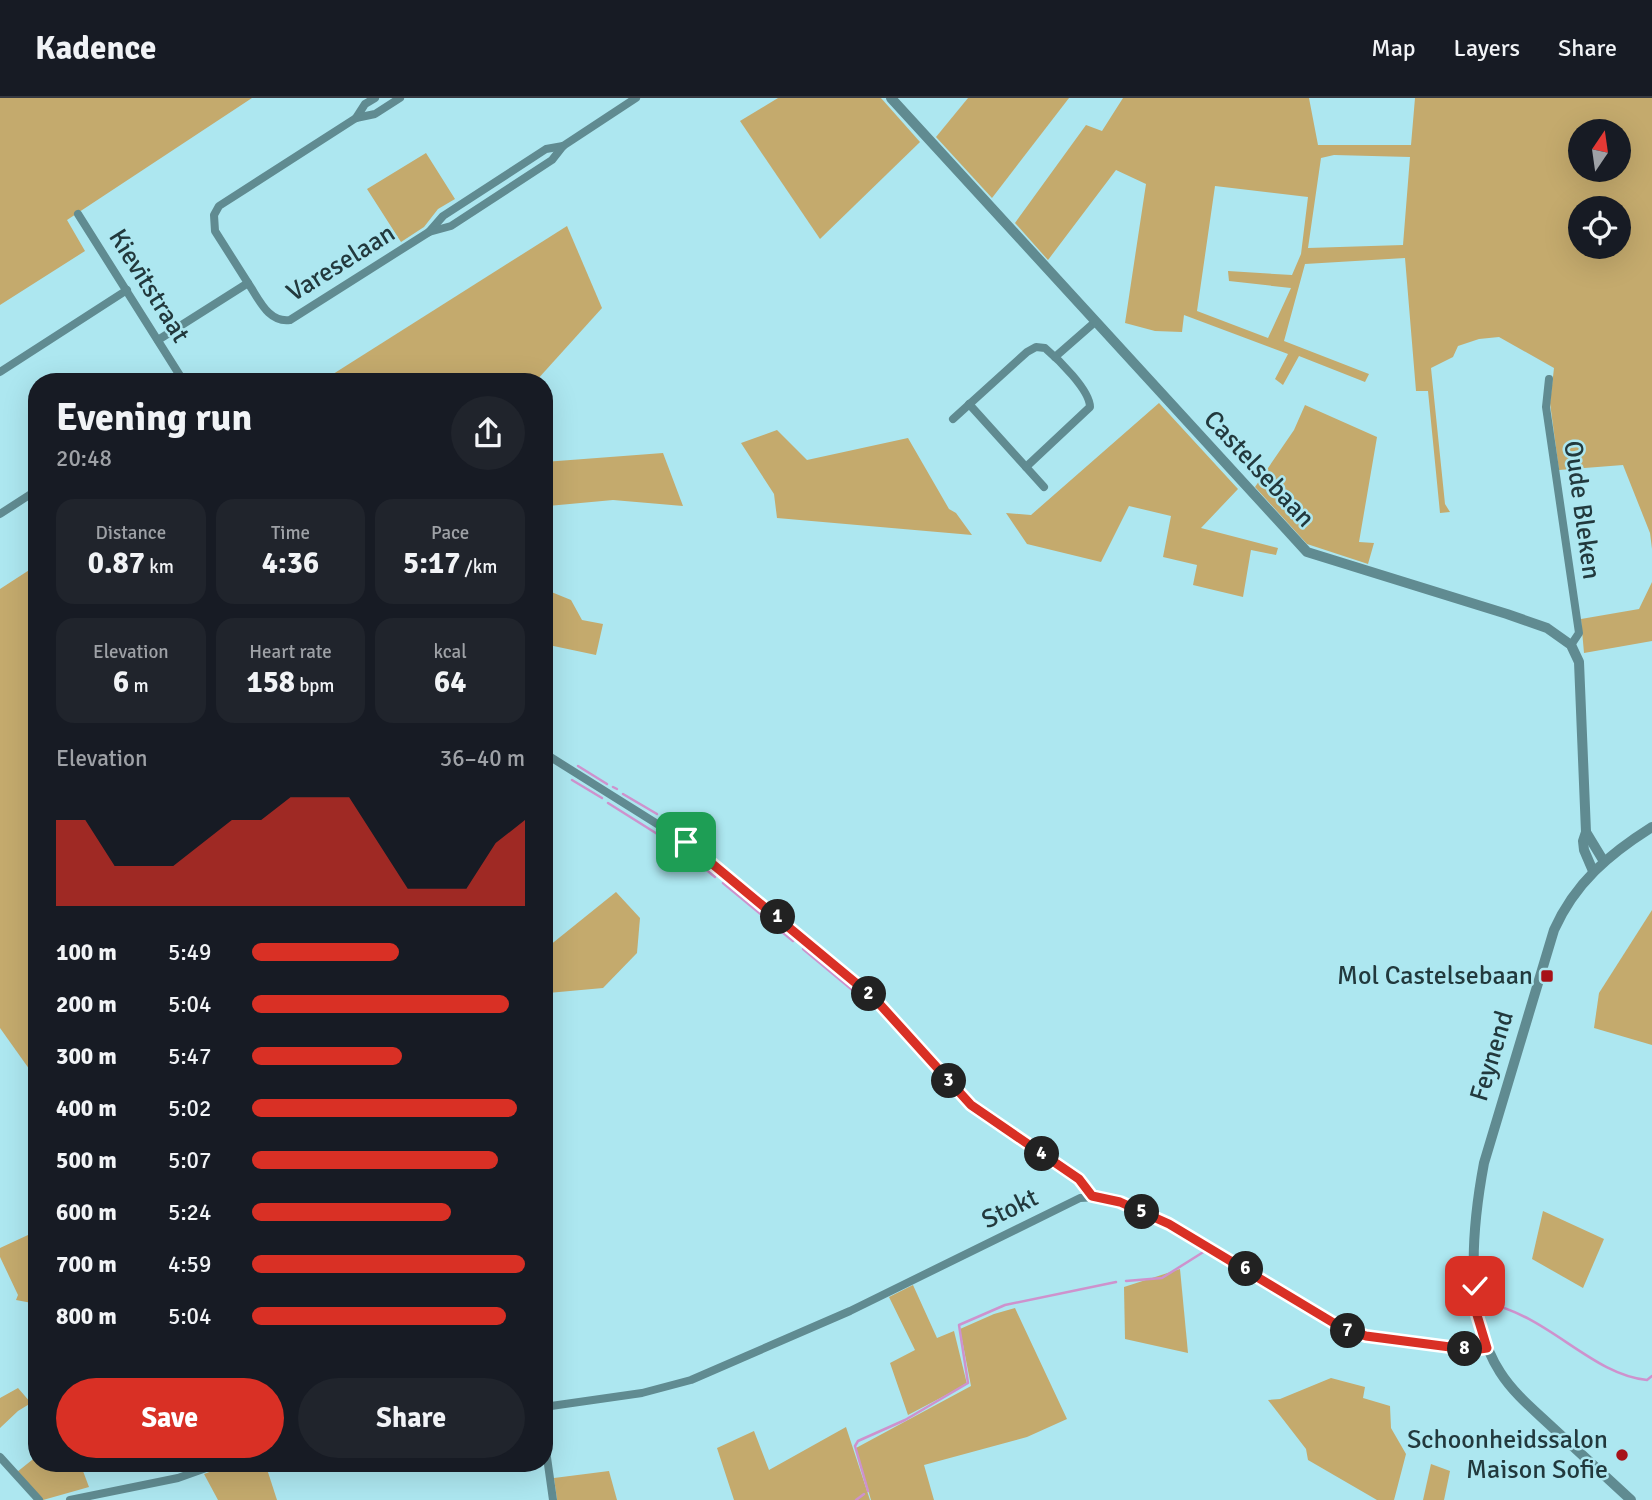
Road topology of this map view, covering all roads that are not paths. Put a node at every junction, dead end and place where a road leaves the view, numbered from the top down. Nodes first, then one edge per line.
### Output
1 (374, 98) edge
2 (400, 98) edge
3 (636, 98) edge
4 (891, 98) edge
5 (356, 118) junction
6 (564, 146) junction
7 (78, 214) dead end
8 (429, 232) junction
9 (248, 283) junction
10 (127, 290) junction
11 (1095, 322) junction
12 (159, 340) junction
13 (1055, 357) junction
14 (0, 372) edge
15 (179, 373) edge
16 (1549, 379) dead end
17 (969, 404) junction
18 (953, 419) dead end
19 (1026, 467) junction
20 (1044, 487) dead end
21 (28, 496) edge
22 (0, 514) edge
23 (1572, 645) junction
24 (553, 759) edge
25 (1652, 827) edge
26 (1586, 832) junction
27 (1603, 860) junction
28 (1593, 871) junction
29 (1092, 1196) junction
30 (1487, 1348) junction
31 (553, 1406) edge
32 (0, 1457) edge
33 (195, 1472) edge
34 (549, 1472) edge
35 (39, 1500) edge
36 (70, 1500) edge
37 (553, 1500) edge
38 (1631, 1500) edge

1 - 5 street
2 - 5 street
3 - 6 street, Vareselaan
4 - 11 street, Castelsebaan
5 - 9 street, Vareselaan
6 - 8 street, Vareselaan
6 - 8 street, Vareselaan
7 - 10 street, Kievitstraat
8 - 9 street, Vareselaan
9 - 12 street
10 - 12 street, Kievitstraat
10 - 14 street
11 - 13 street
11 - 23 street, Castelsebaan
12 - 15 street, Kievitstraat
13 - 17 street
13 - 19 street
16 - 23 street, Oude Bleken
17 - 18 street
17 - 19 street
19 - 20 street
21 - 22 street
23 - 26 street
24 - 29 street
25 - 27 street, Feynend
26 - 27 street
26 - 28 street
27 - 28 street, Feynend
28 - 30 street, Feynend
29 - 30 street
29 - 31 street, Stokt
30 - 38 street, Feynend
32 - 35 street
33 - 36 street
34 - 37 street

